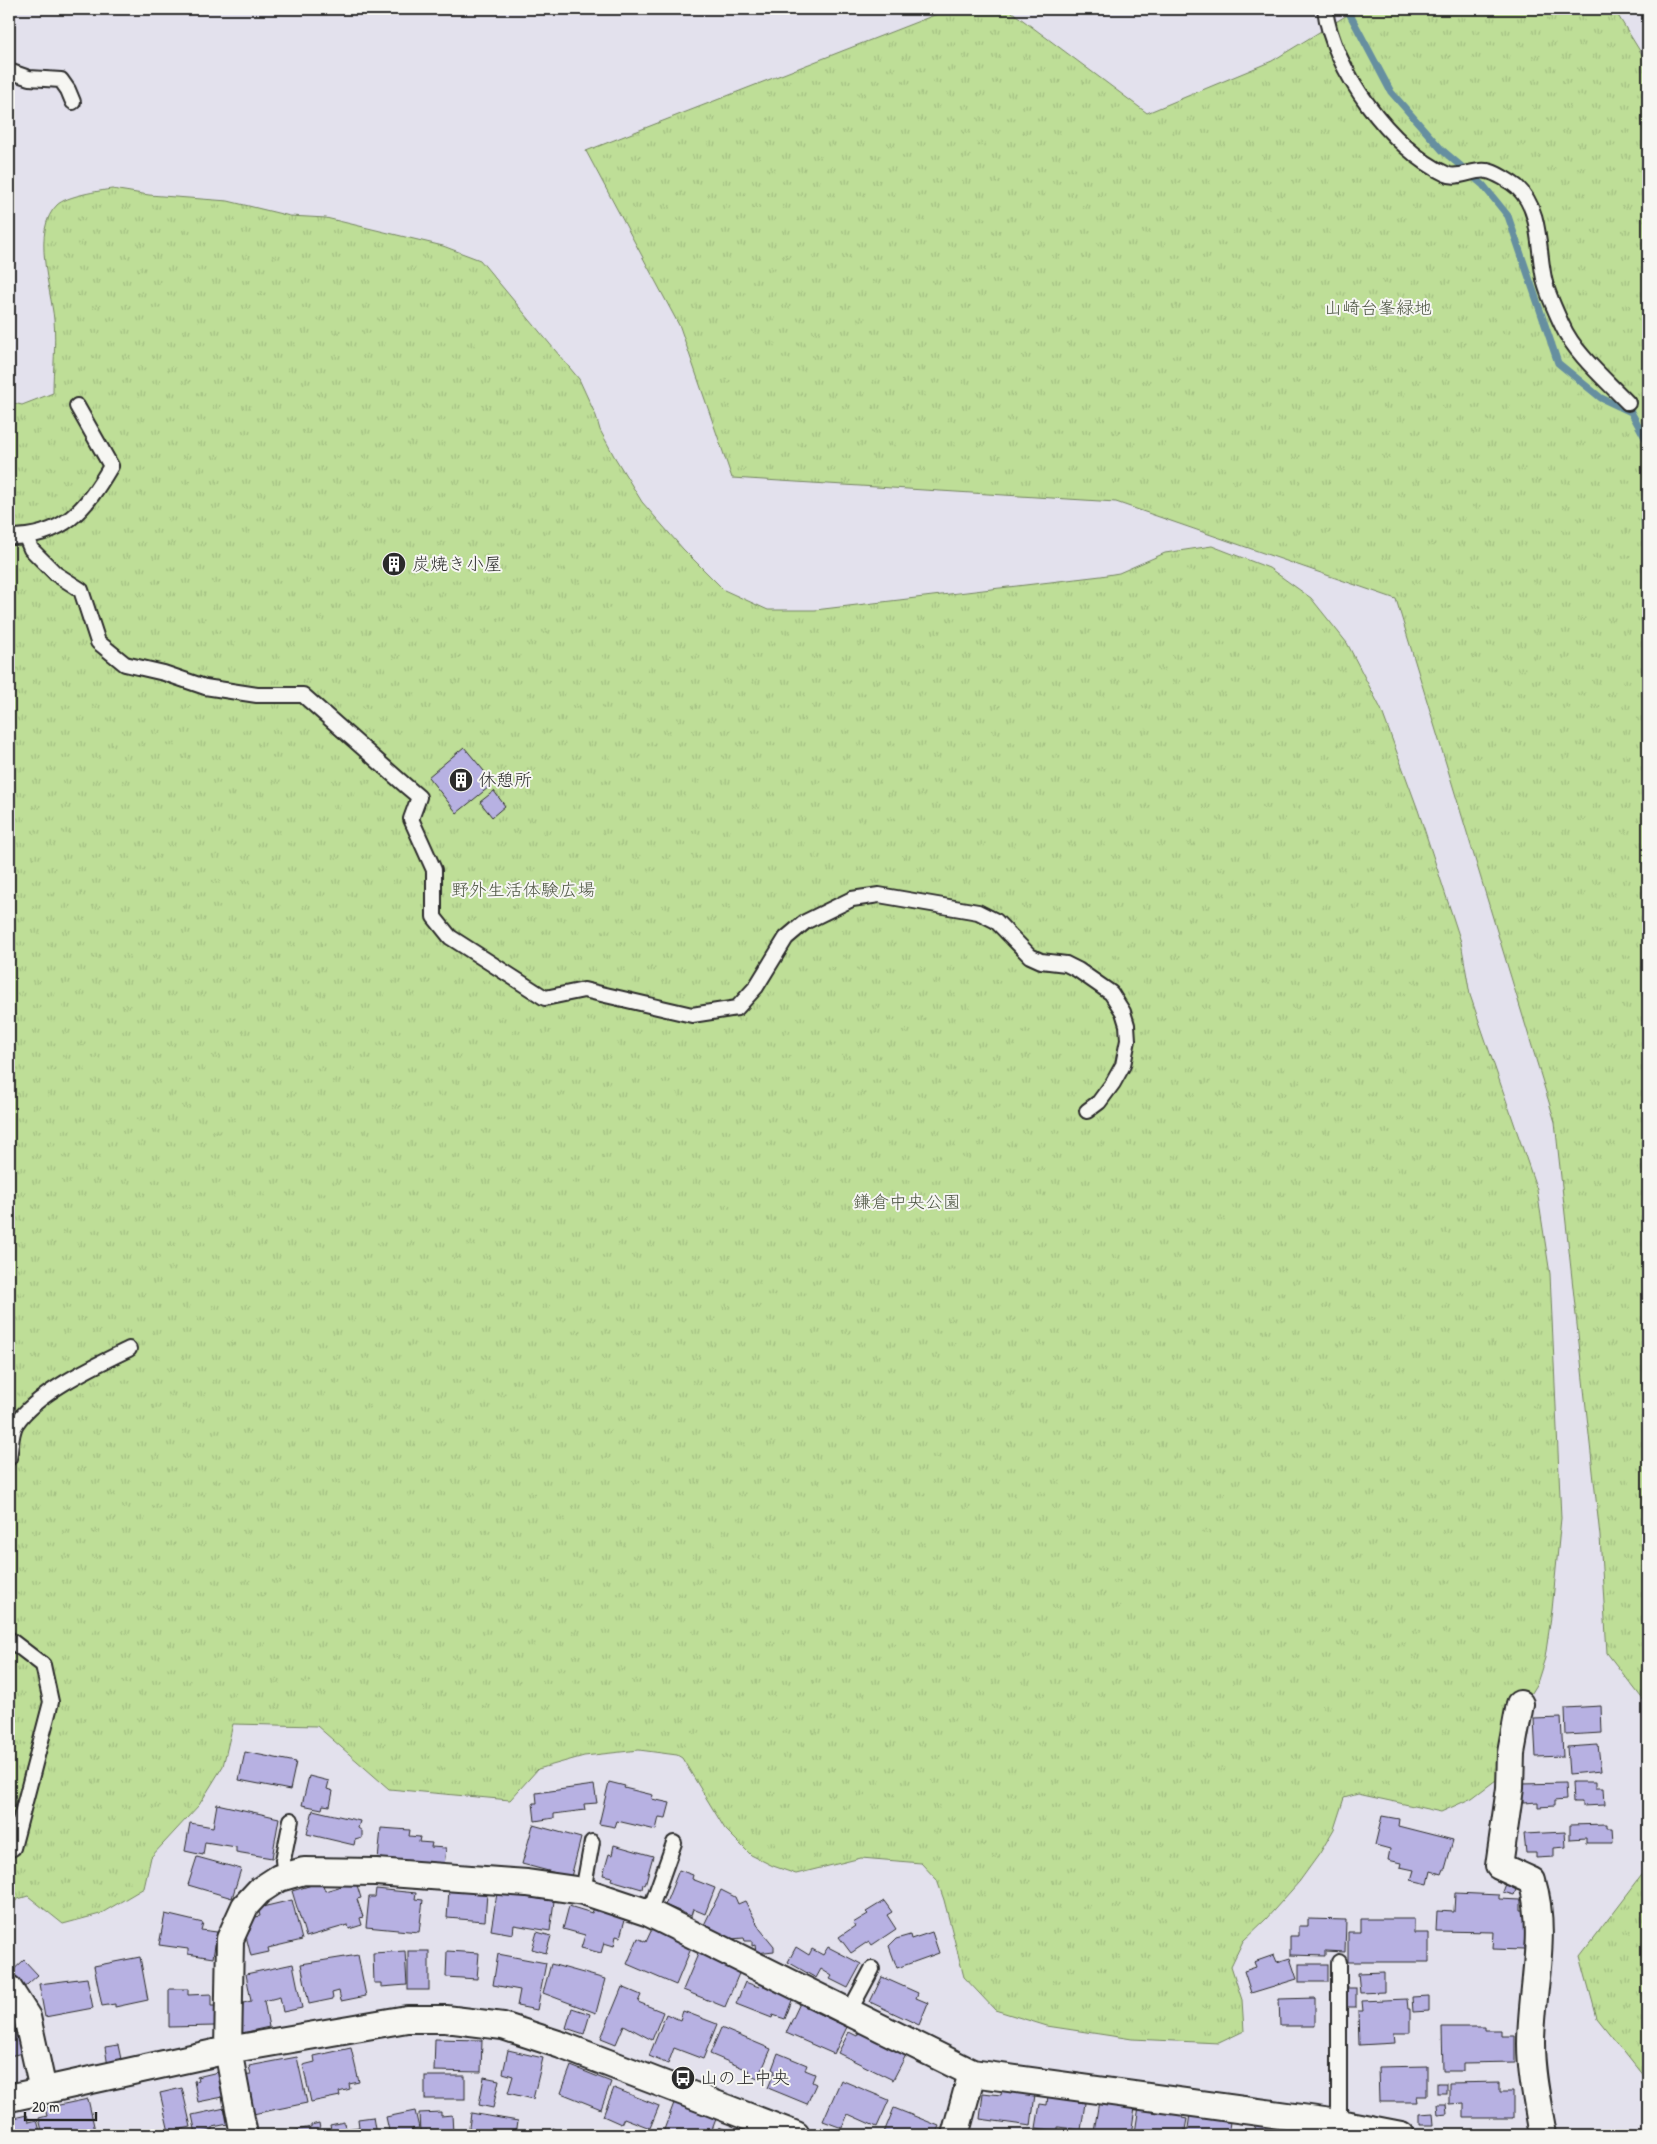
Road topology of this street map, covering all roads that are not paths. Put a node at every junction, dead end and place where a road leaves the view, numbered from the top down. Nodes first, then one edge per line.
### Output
1 (1325, 9) edge
2 (9, 71) edge
3 (73, 102) dead end
4 (1628, 403) dead end
5 (76, 406) dead end
6 (9, 537) edge
7 (26, 537) junction
8 (1087, 1111) dead end
9 (129, 1349) dead end
10 (9, 1458) edge
11 (9, 1639) edge
12 (1520, 1704) dead end
13 (291, 1820) dead end
14 (592, 1842) dead end
15 (674, 1844) dead end
16 (9, 1850) edge
17 (285, 1876) junction
18 (582, 1891) junction
19 (649, 1913) junction
20 (1339, 1962) dead end
21 (872, 1969) dead end
22 (9, 1989) edge
23 (849, 2012) junction
24 (228, 2050) junction
25 (972, 2073) junction
26 (43, 2090) junction
27 (9, 2098) edge
28 (1340, 2122) junction
29 (244, 2135) edge
30 (796, 2135) edge
31 (955, 2135) edge
32 (1401, 2135) edge
33 (1543, 2135) edge

1 - 4 lane
2 - 3 lane
5 - 7 lane
6 - 7 lane
7 - 8 lane
9 - 10 lane
11 - 16 lane
12 - 33 street
13 - 17 lane
14 - 18 lane
15 - 19 lane
17 - 18 street
17 - 24 street
18 - 19 street
19 - 23 street
20 - 28 lane
21 - 23 lane
22 - 26 street
23 - 25 street
24 - 26 street
24 - 29 street
24 - 30 street
25 - 28 street
25 - 31 street
26 - 27 street
28 - 32 street

